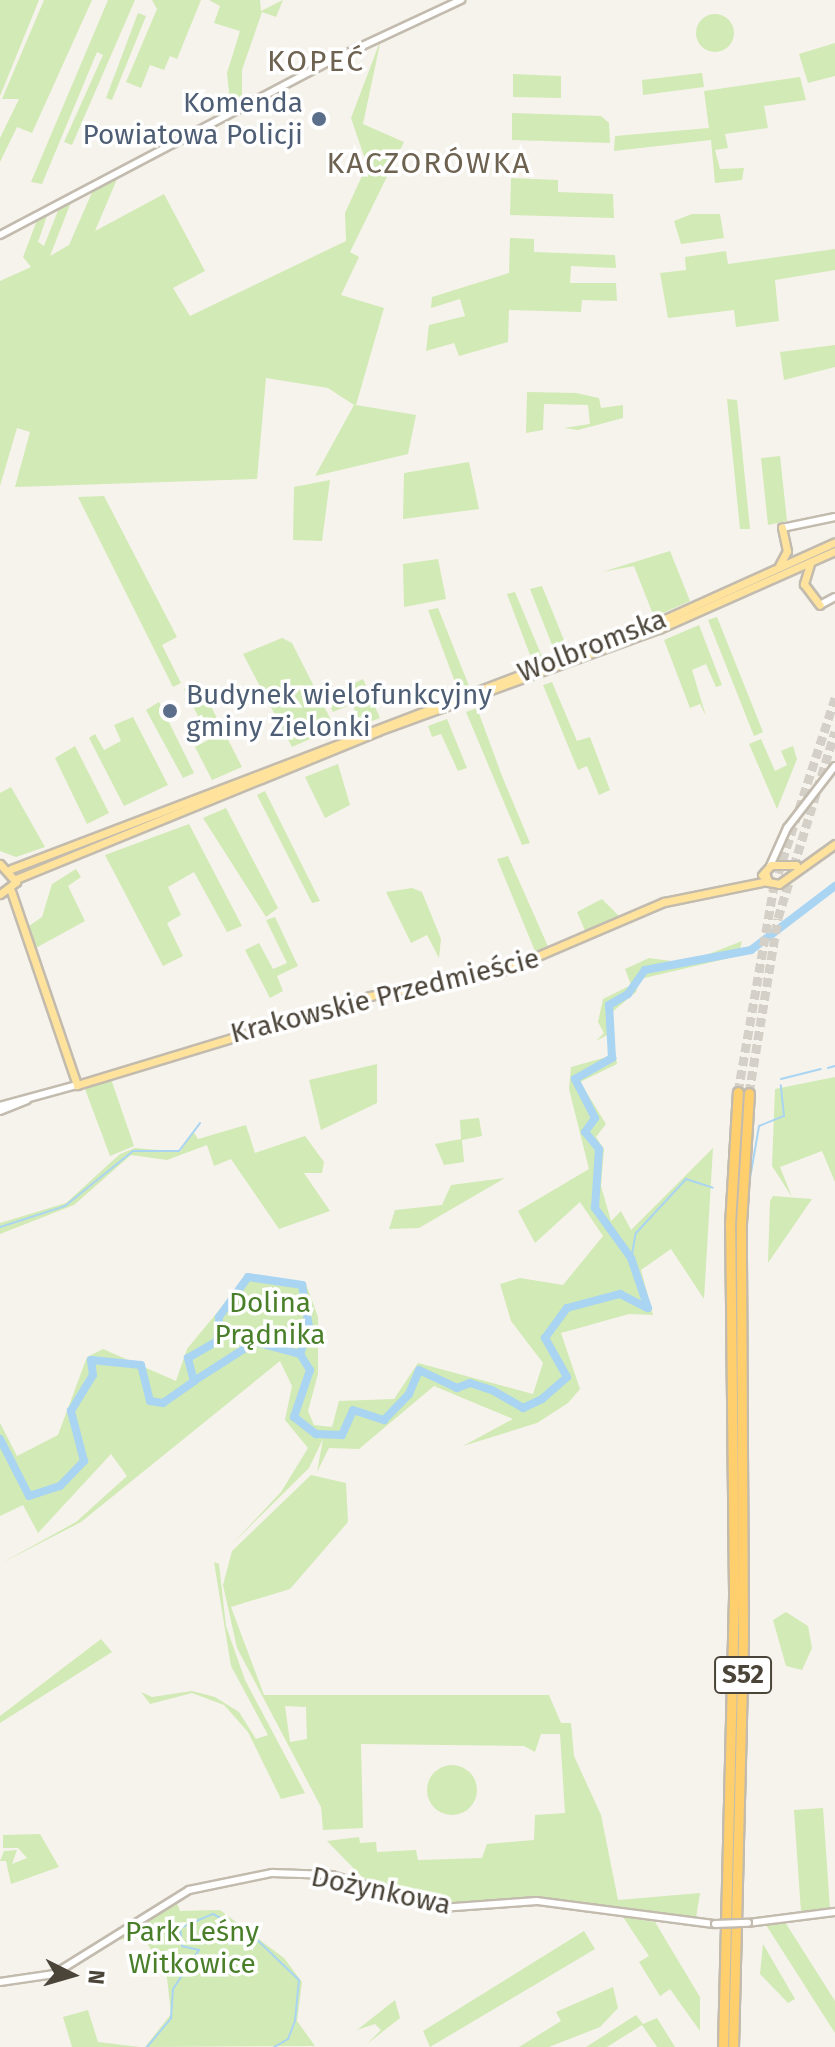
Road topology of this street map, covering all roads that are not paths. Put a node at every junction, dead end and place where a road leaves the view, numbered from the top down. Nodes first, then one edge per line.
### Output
1 (461, 0) edge
2 (0, 235) edge
3 (835, 517) edge
4 (782, 528) joint
5 (786, 542) junction
6 (835, 542) edge
7 (821, 548) junction
8 (835, 551) edge
9 (816, 560) junction
10 (774, 570) junction
11 (767, 582) junction
12 (804, 584) junction
13 (835, 597) edge
14 (820, 605) joint
15 (835, 766) edge
16 (780, 841) junction
17 (835, 844) edge
18 (52, 859) junction
19 (0, 864) edge
20 (800, 864) junction
21 (781, 867) junction
22 (11, 869) junction
23 (767, 873) junction
24 (784, 878) junction
25 (16, 879) junction
26 (11, 891) junction
27 (1, 894) edge
28 (15, 913) junction
29 (77, 1085) junction
30 (738, 1092) tunnel mouth
31 (749, 1093) tunnel mouth
32 (0, 1108) edge
33 (835, 1912) edge
34 (0, 1982) edge
35 (723, 2047) edge
36 (733, 2047) edge

1 - 2 street
3 - 4 street
4 - 5 main road
5 - 7 main road
5 - 10 main road
6 - 7 main road, Wolbromska
7 - 10 main road, Wolbromska
8 - 9 main road, Wolbromska
9 - 11 main road, Wolbromska
9 - 12 main road
10 - 18 main road, Wolbromska
11 - 12 main road
11 - 18 main road, Wolbromska
12 - 14 main road
13 - 14 street
15 - 16 street
16 - 21 street
16 - 23 street
17 - 20 main road
18 - 22 main road
18 - 25 main road
19 - 22 main road
20 - 21 main road
20 - 24 main road
21 - 23 main road
21 - 24 main road
22 - 25 main road
23 - 24 main road
23 - 29 main road, Krakowskie Przedmieście
25 - 26 main road
26 - 27 main road
26 - 28 main road
27 - 28 main road
28 - 29 main road
29 - 32 street
30 - 35 highway, S52
31 - 36 highway, S52
33 - 34 street, Dożynkowa, bridge

